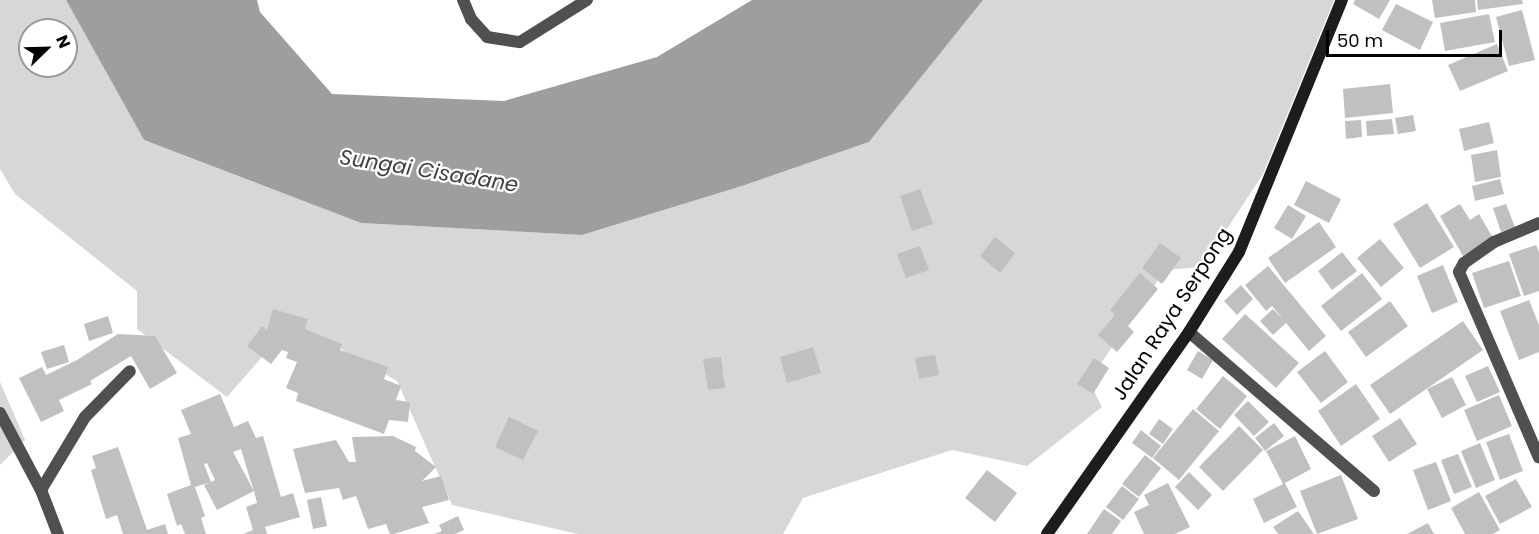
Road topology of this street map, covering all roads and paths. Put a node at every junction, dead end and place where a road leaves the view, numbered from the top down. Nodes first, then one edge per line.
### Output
1 (463, 0) edge
2 (587, 0) edge
3 (1342, 0) edge
4 (1539, 222) edge
5 (1189, 332) junction
6 (130, 371) dead end
7 (0, 413) edge
8 (1539, 458) edge
9 (40, 490) junction
10 (1374, 491) dead end
11 (57, 534) edge
12 (1047, 534) edge

1 - 2 street
3 - 5 main road, Jalan Raya Serpong
4 - 8 street
5 - 10 street
5 - 12 main road, Jalan Raya Serpong
6 - 9 street
7 - 9 street
9 - 11 street

